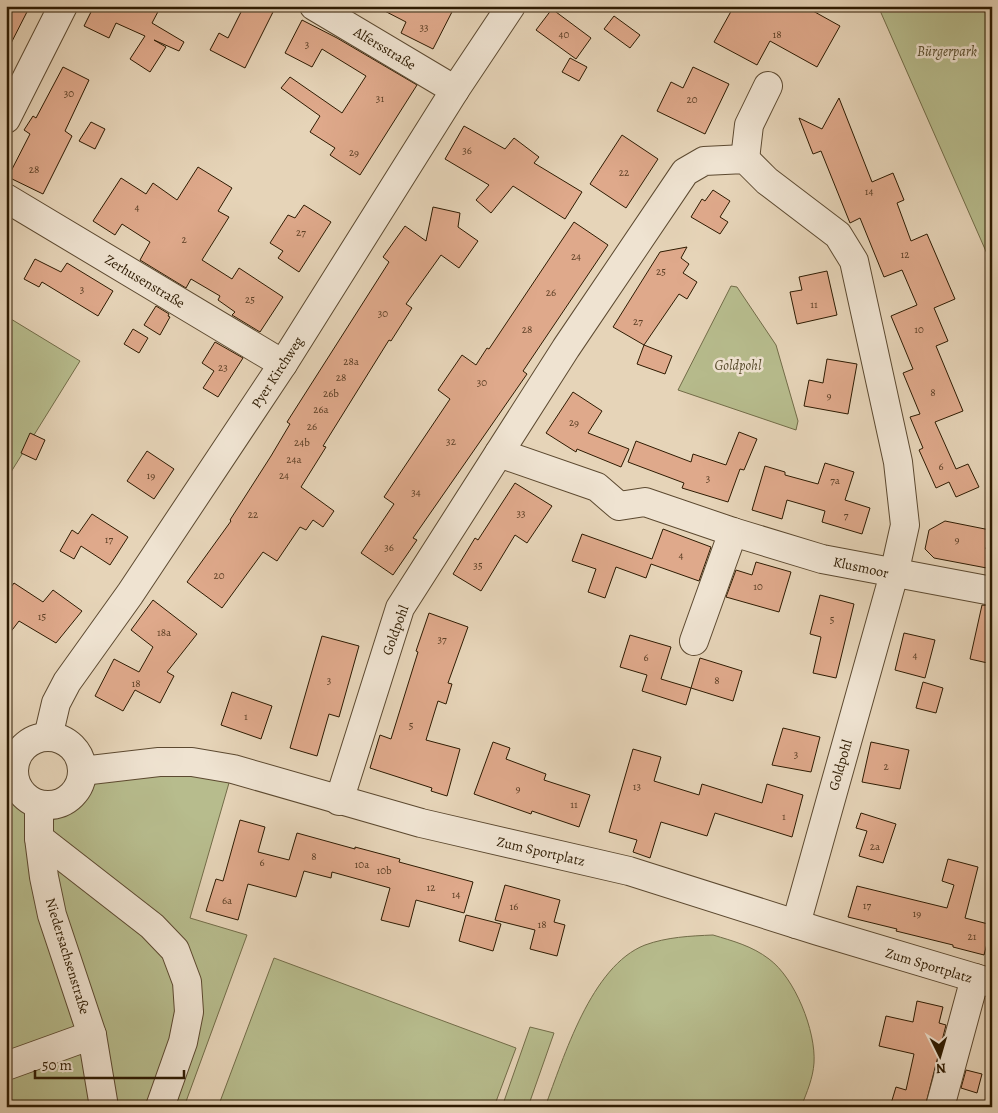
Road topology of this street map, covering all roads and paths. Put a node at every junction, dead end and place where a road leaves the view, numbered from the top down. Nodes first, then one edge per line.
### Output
1 (63, 6) edge
2 (314, 6) edge
3 (511, 6) edge
4 (768, 86) dead end
5 (455, 90) junction
6 (6, 119) edge
7 (745, 158) junction
8 (6, 198) edge
9 (283, 364) junction
10 (498, 454) junction
11 (733, 532) junction
12 (894, 574) junction
13 (992, 591) edge
14 (694, 641) dead end
15 (48, 737) junction
16 (82, 771) junction
17 (10, 777) edge
18 (339, 800) junction
19 (39, 805) junction
20 (40, 838) junction
21 (796, 924) junction
22 (983, 981) edge
23 (92, 1035) junction
24 (6, 1066) edge
25 (104, 1107) edge
26 (160, 1107) edge
27 (940, 1107) edge

1 - 6 street
2 - 5 street, Alfersstraße
3 - 5 street, Pyer Kirchweg
4 - 7 street
5 - 9 street, Pyer Kirchweg
7 - 10 street, Goldpohl
7 - 12 street, Goldpohl
8 - 9 street, Zerhusenstraße
9 - 15 street, Pyer Kirchweg
10 - 11 street, Klusmoor
10 - 18 street, Goldpohl
11 - 12 street, Klusmoor
11 - 14 street
12 - 13 street, Klusmoor
12 - 21 street, Goldpohl
15 - 16 street
15 - 17 street
16 - 18 street, Zum Sportplatz
16 - 19 street
17 - 19 street
18 - 21 street, Zum Sportplatz
19 - 20 street, Niedersachsenstraße
20 - 23 street, Niedersachsenstraße
20 - 26 street
21 - 22 street, Zum Sportplatz
22 - 27 street
23 - 24 street
23 - 25 street, Niedersachsenstraße

